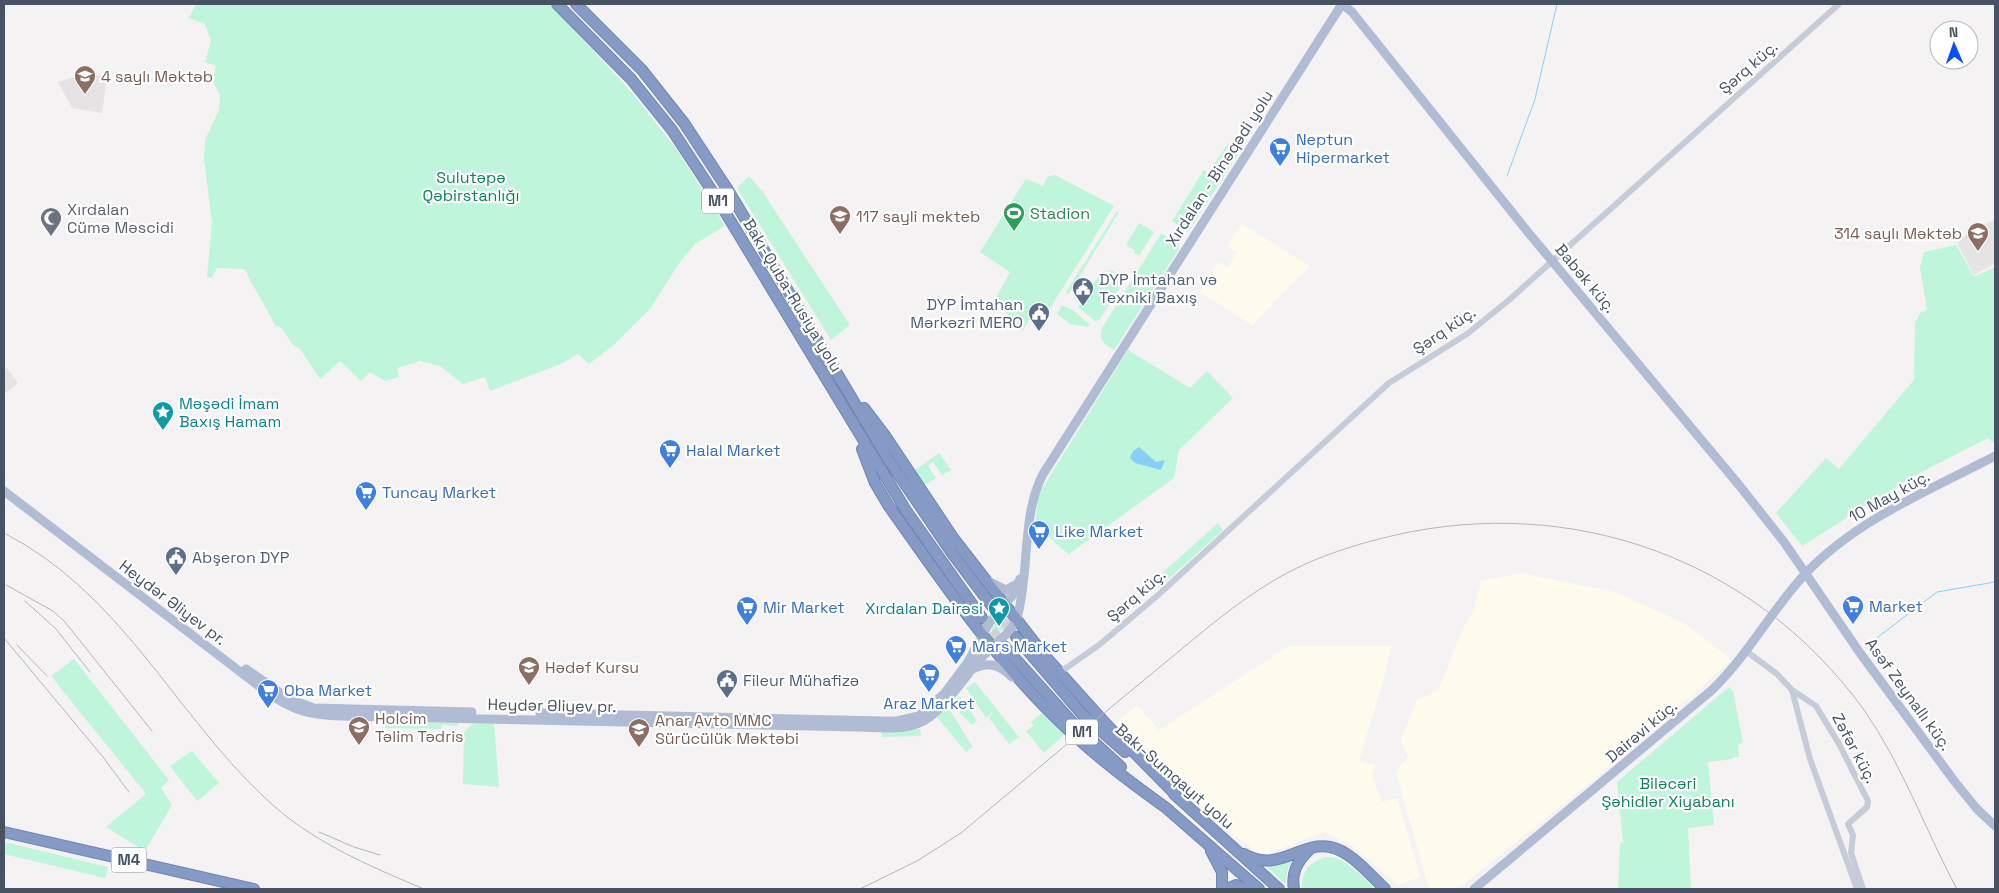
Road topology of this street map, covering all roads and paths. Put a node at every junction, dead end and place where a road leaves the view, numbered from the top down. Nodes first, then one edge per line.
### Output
1 (557, 4) edge
2 (576, 4) edge
3 (1342, 4) edge
4 (1839, 4) edge
5 (1553, 261) junction
6 (838, 374) junction
7 (851, 420) junction
8 (1995, 456) edge
9 (4, 485) edge
10 (4, 491) edge
11 (1025, 562) junction
12 (975, 567) junction
13 (110, 569) junction
14 (1806, 574) junction
15 (1019, 582) junction
16 (1006, 605) junction
17 (994, 609) tunnel mouth
18 (982, 618) tunnel mouth
19 (1017, 618) junction
20 (983, 634) junction
21 (1016, 637) tunnel mouth
22 (992, 646) junction
23 (1004, 646) tunnel mouth
24 (1746, 651) junction
25 (970, 670) junction
26 (1059, 673) junction
27 (1792, 690) junction
28 (942, 699) junction
29 (1055, 718) junction
30 (1178, 797) junction
31 (1169, 810) junction
32 (1995, 826) edge
33 (4, 832) edge
34 (1196, 833) junction
35 (4, 838) edge
36 (1232, 848) junction
37 (1310, 849) junction
38 (228, 889) edge
39 (254, 889) edge
40 (1224, 889) edge
41 (1245, 889) edge
42 (1259, 889) edge
43 (1279, 889) edge
44 (1294, 889) edge
45 (1385, 889) edge
46 (1474, 889) edge
47 (1857, 889) edge
48 (1863, 889) edge

1 - 7 highway, Bakı-Quba-Rusiya yolu / M1
2 - 6 highway, Bakı-Quba-Rusiya yolu / M1
3 - 5 main road, Babək küç.
3 - 11 main road, Xırdalan - Binəqədi yolu
4 - 5 street, Şərq küç.
5 - 14 main road, Babək küç.
5 - 26 street, Şərq küç.
6 - 12 highway
6 - 17 highway, Bakı-Quba-Rusiya yolu / M1
7 - 18 highway, Bakı-Quba-Rusiya yolu / M1
7 - 20 highway
8 - 14 main road, 10 May küç.
9 - 13 main road, Heydər Əliyev pr.
10 - 13 main road, Heydər Əliyev pr.
11 - 15 main road
11 - 19 main road
12 - 15 main road
12 - 16 highway
13 - 28 main road, Heydər Əliyev pr.
14 - 24 main road, Dairəvi küç.
14 - 32 main road, Asəf Zeynallı küç.
15 - 16 main road
16 - 19 highway
16 - 20 main road
19 - 22 main road
19 - 26 highway
20 - 22 highway
20 - 28 main road, Heydər Əliyev pr.
21 - 30 highway, Bakı-Sumqayıt yolu / M1
22 - 25 main road, Heydər Əliyev pr.
22 - 29 highway
23 - 31 highway, Bakı-Sumqayıt yolu / M1
24 - 27 street
24 - 46 main road, Dairəvi küç.
25 - 28 main road, Heydər Əliyev pr.
25 - 29 main road
26 - 30 highway
27 - 47 street
27 - 48 street, Zəfər küç.
29 - 31 highway
30 - 36 highway, Bakı-Sumqayıt yolu / M1
31 - 34 highway, Bakı-Sumqayıt yolu / M1
33 - 39 highway, M4
34 - 40 highway
34 - 42 highway, Bakı-Sumqayıt yolu / M1
35 - 38 highway, M4
36 - 37 highway
36 - 43 highway, Bakı-Sumqayıt yolu / M1
37 - 44 highway
37 - 45 highway
40 - 41 highway

